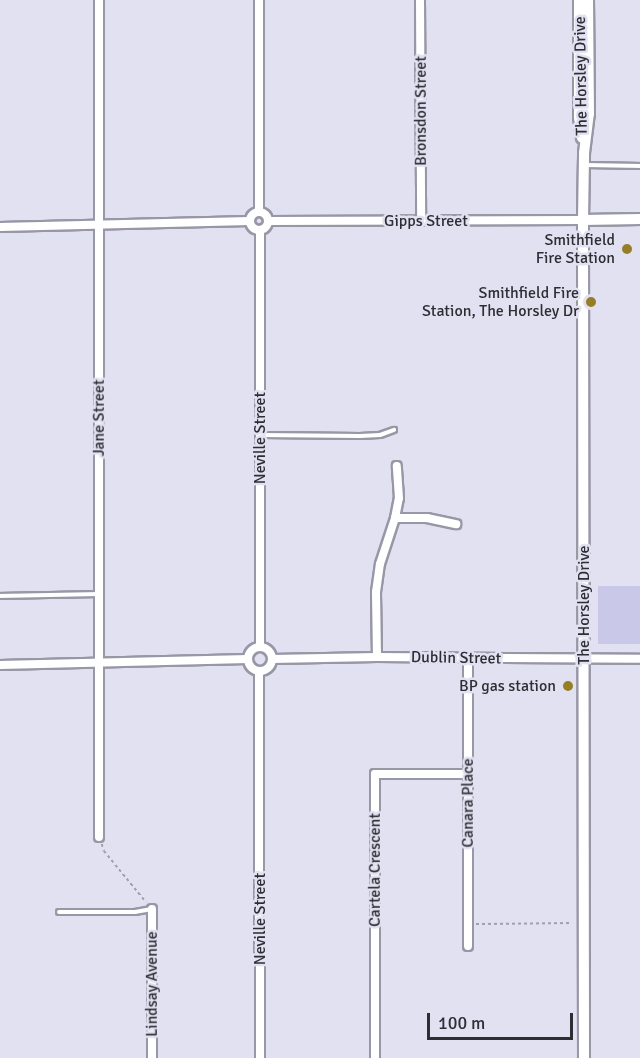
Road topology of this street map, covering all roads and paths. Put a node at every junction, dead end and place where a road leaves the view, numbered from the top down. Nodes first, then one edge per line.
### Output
1 (99, 0) edge
2 (259, 0) edge
3 (420, 0) edge
4 (579, 0) edge
5 (588, 0) edge
6 (584, 153) junction
7 (584, 165) junction
8 (640, 166) edge
9 (259, 212) junction
10 (640, 219) edge
11 (583, 220) junction
12 (250, 221) junction
13 (268, 221) junction
14 (421, 221) junction
15 (99, 224) junction
16 (0, 227) edge
17 (260, 230) junction
18 (394, 430) dead end
19 (260, 435) junction
20 (397, 466) dead end
21 (395, 518) junction
22 (456, 524) dead end
23 (98, 594) junction
24 (0, 596) edge
25 (260, 647) junction
26 (377, 657) junction
27 (248, 659) junction
28 (272, 659) junction
29 (468, 659) junction
30 (584, 659) junction
31 (640, 659) edge
32 (100, 662) junction
33 (0, 665) edge
34 (259, 671) junction
35 (468, 774) junction
36 (99, 837) joint
37 (152, 909) junction
38 (59, 912) dead end
39 (571, 923) dead end
40 (468, 924) junction
41 (468, 946) dead end
42 (152, 1058) edge
43 (260, 1058) edge
44 (375, 1058) edge
45 (584, 1058) edge

1 - 15 street, Jane Street
2 - 9 street
3 - 14 street, Bronsdon Street
4 - 6 main road, The Horsley Drive
5 - 6 main road, The Horsley Drive
6 - 7 main road, The Horsley Drive
7 - 8 lane
7 - 11 main road, The Horsley Drive
9 - 12 street
9 - 13 street
10 - 11 main road
11 - 14 street, Gipps Street
11 - 30 main road, The Horsley Drive
12 - 15 street
12 - 17 street
13 - 14 street, Gipps Street
13 - 17 street
15 - 16 street
15 - 23 street, Jane Street
17 - 19 street, Neville Street
18 - 19 lane
19 - 25 street, Neville Street
20 - 21 street
21 - 22 street
21 - 26 street
23 - 24 lane
23 - 32 street, Jane Street
25 - 27 street
25 - 28 street
26 - 28 street, Dublin Street
26 - 29 street, Dublin Street
27 - 32 street
27 - 34 street
28 - 34 street
29 - 30 street, Dublin Street
29 - 35 street, Canara Place
30 - 31 street, Dublin Street
30 - 45 main road, The Horsley Drive
32 - 33 street
32 - 36 street, Jane Street
34 - 43 street, Neville Street
35 - 40 street, Canara Place
35 - 44 street, Cartela Crescent
36 - 37 path
37 - 38 lane
37 - 42 street, Lindsay Avenue
39 - 40 path
40 - 41 street, Canara Place

